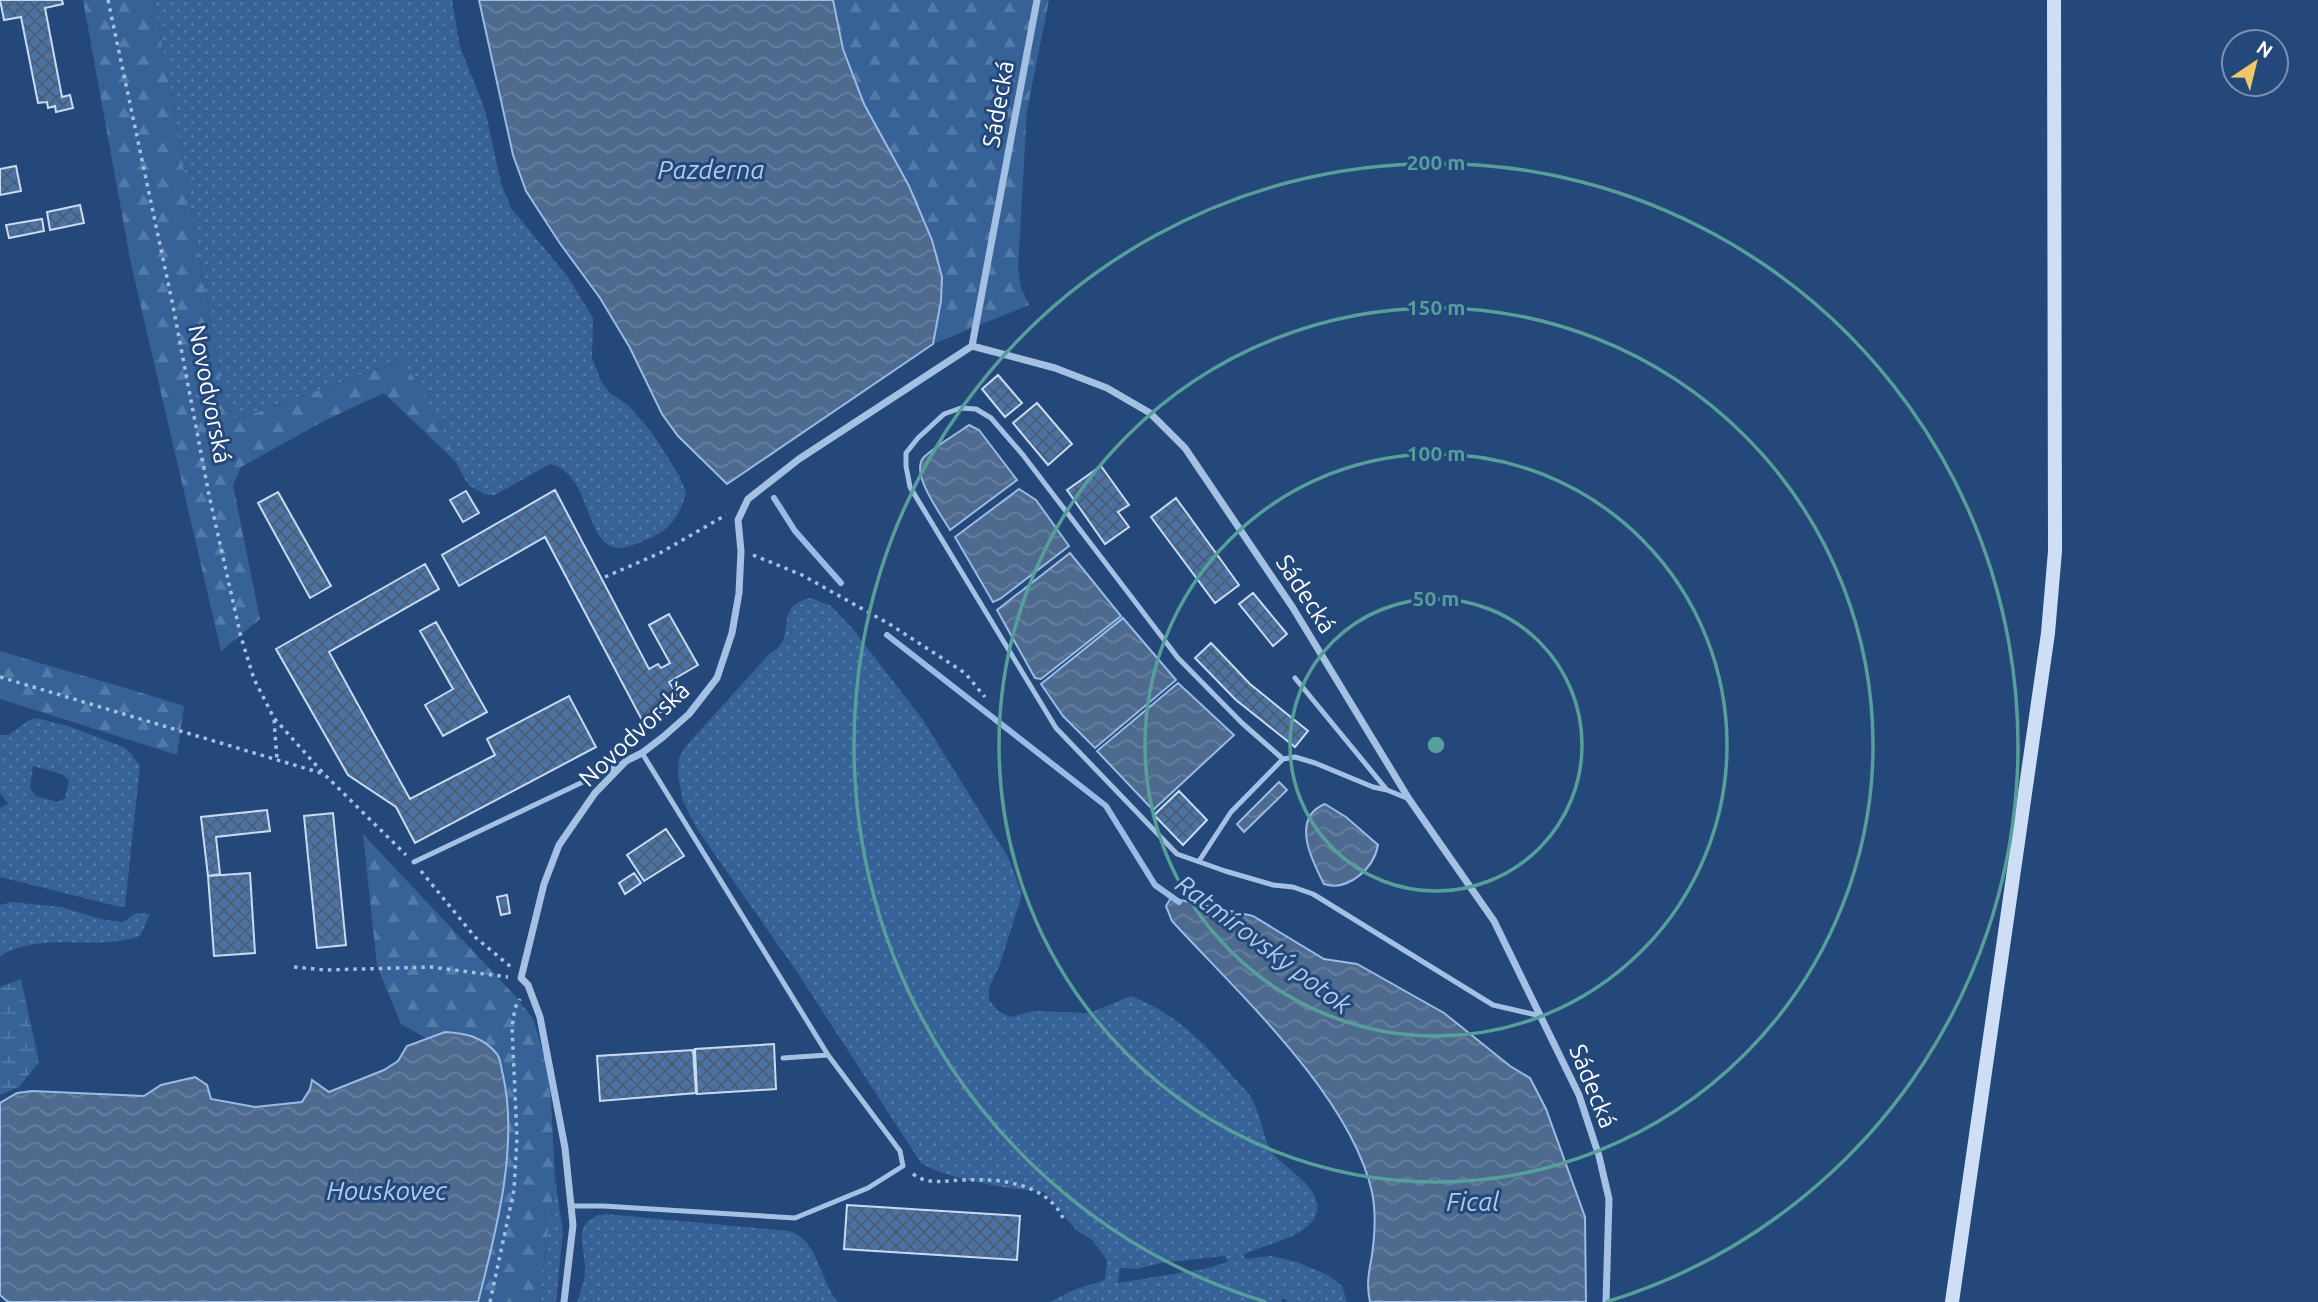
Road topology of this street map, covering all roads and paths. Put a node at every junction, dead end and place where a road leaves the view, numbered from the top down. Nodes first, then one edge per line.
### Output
1 (108, 0) edge
2 (1037, 0) edge
3 (2054, 0) edge
4 (972, 346) junction
5 (748, 499) junction
6 (741, 551) junction
7 (605, 577) dead end
8 (0, 677) edge
9 (1295, 678) dead end
10 (985, 697) dead end
11 (274, 718) junction
12 (642, 753) junction
13 (277, 759) junction
14 (1283, 759) junction
15 (626, 761) junction
16 (323, 774) junction
17 (1387, 790) junction
18 (1409, 799) junction
19 (1199, 861) junction
20 (414, 862) junction
21 (294, 967) dead end
22 (521, 978) junction
23 (528, 985) junction
24 (1542, 1016) junction
25 (828, 1055) junction
26 (783, 1058) dead end
27 (903, 1166) junction
28 (571, 1206) junction
29 (1063, 1218) dead end
30 (490, 1302) edge
31 (564, 1302) edge
32 (1606, 1302) edge
33 (1952, 1302) edge

1 - 11 path, Novodvorská
2 - 4 street, Sádecká
3 - 33 main road
4 - 5 street
4 - 18 street, Sádecká
5 - 6 street, Novodvorská
5 - 7 path
6 - 10 path
6 - 12 street, Novodvorská
8 - 13 path, Novodvorská
9 - 17 lane
11 - 13 path
11 - 16 path, Novodvorská
12 - 15 street, Novodvorská
12 - 25 lane
13 - 16 path, Novodvorská
14 - 17 lane
14 - 19 lane
14 - 19 lane
15 - 20 lane
15 - 22 street, Novodvorská
16 - 20 path, Novodvorská
17 - 18 lane
18 - 24 street, Sádecká
19 - 24 lane
20 - 22 path, Novodvorská
21 - 22 path
22 - 23 street
23 - 28 street
23 - 30 path
24 - 32 street, Sádecká
25 - 26 lane
25 - 27 lane
27 - 28 lane
27 - 29 path
28 - 31 street

